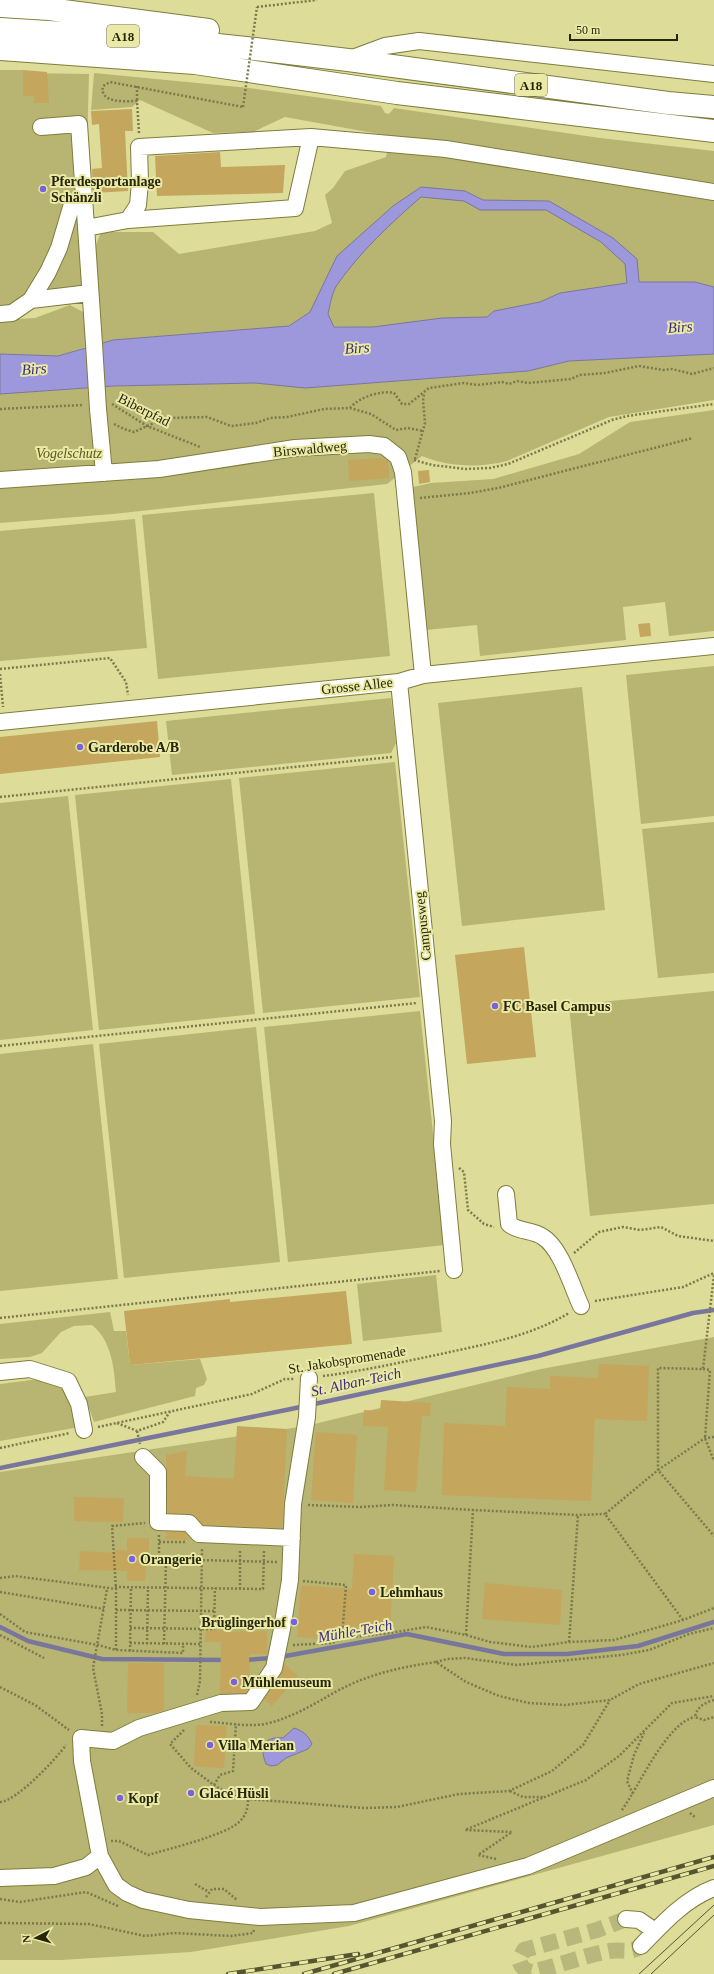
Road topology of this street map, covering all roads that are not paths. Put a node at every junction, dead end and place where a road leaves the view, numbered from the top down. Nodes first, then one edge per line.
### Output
1 (0, 6) edge
2 (0, 29) edge
3 (0, 49) edge
4 (348, 60) junction
5 (0, 62) edge
6 (195, 63) junction
7 (714, 74) edge
8 (714, 107) edge
9 (618, 120) junction
10 (41, 127) dead end
11 (714, 131) edge
12 (714, 134) edge
13 (311, 137) junction
14 (714, 192) edge
15 (84, 200) junction
16 (128, 220) junction
17 (86, 228) junction
18 (90, 293) junction
19 (31, 300) junction
20 (0, 314) edge
21 (104, 473) junction
22 (0, 480) edge
23 (714, 646) edge
24 (423, 676) junction
25 (399, 682) junction
26 (2, 722) edge
27 (506, 1194) dead end
28 (454, 1270) road end
29 (581, 1306) road end
30 (0, 1372) edge
31 (309, 1386) road end
32 (84, 1430) road end
33 (143, 1457) dead end
34 (292, 1538) junction
35 (714, 1788) edge
36 (99, 1852) junction
37 (0, 1878) edge
38 (714, 1888) edge
39 (626, 1919) tunnel mouth
40 (655, 1931) junction
41 (641, 1946) tunnel mouth

1 - 4 highway
2 - 4 highway, A18
3 - 6 highway, A18
4 - 7 lane
4 - 8 highway, A18
5 - 6 highway
6 - 9 highway, A18
9 - 11 highway, A18
9 - 12 highway
10 - 15 lane
13 - 14 lane
13 - 16 lane
13 - 16 lane
15 - 17 lane
15 - 19 lane
16 - 17 lane
17 - 18 lane
18 - 19 lane
18 - 21 lane, bridge
19 - 20 lane
21 - 22 lane, Birswaldweg
21 - 24 lane, Birswaldweg
23 - 24 lane, Grosse Allee
24 - 25 lane, Grosse Allee
25 - 26 lane, Grosse Allee
25 - 28 lane, Campusweg
27 - 29 lane
30 - 32 lane
31 - 34 lane
33 - 34 lane
34 - 36 lane
35 - 36 lane
36 - 37 lane
38 - 40 lane
39 - 40 lane
40 - 41 lane

